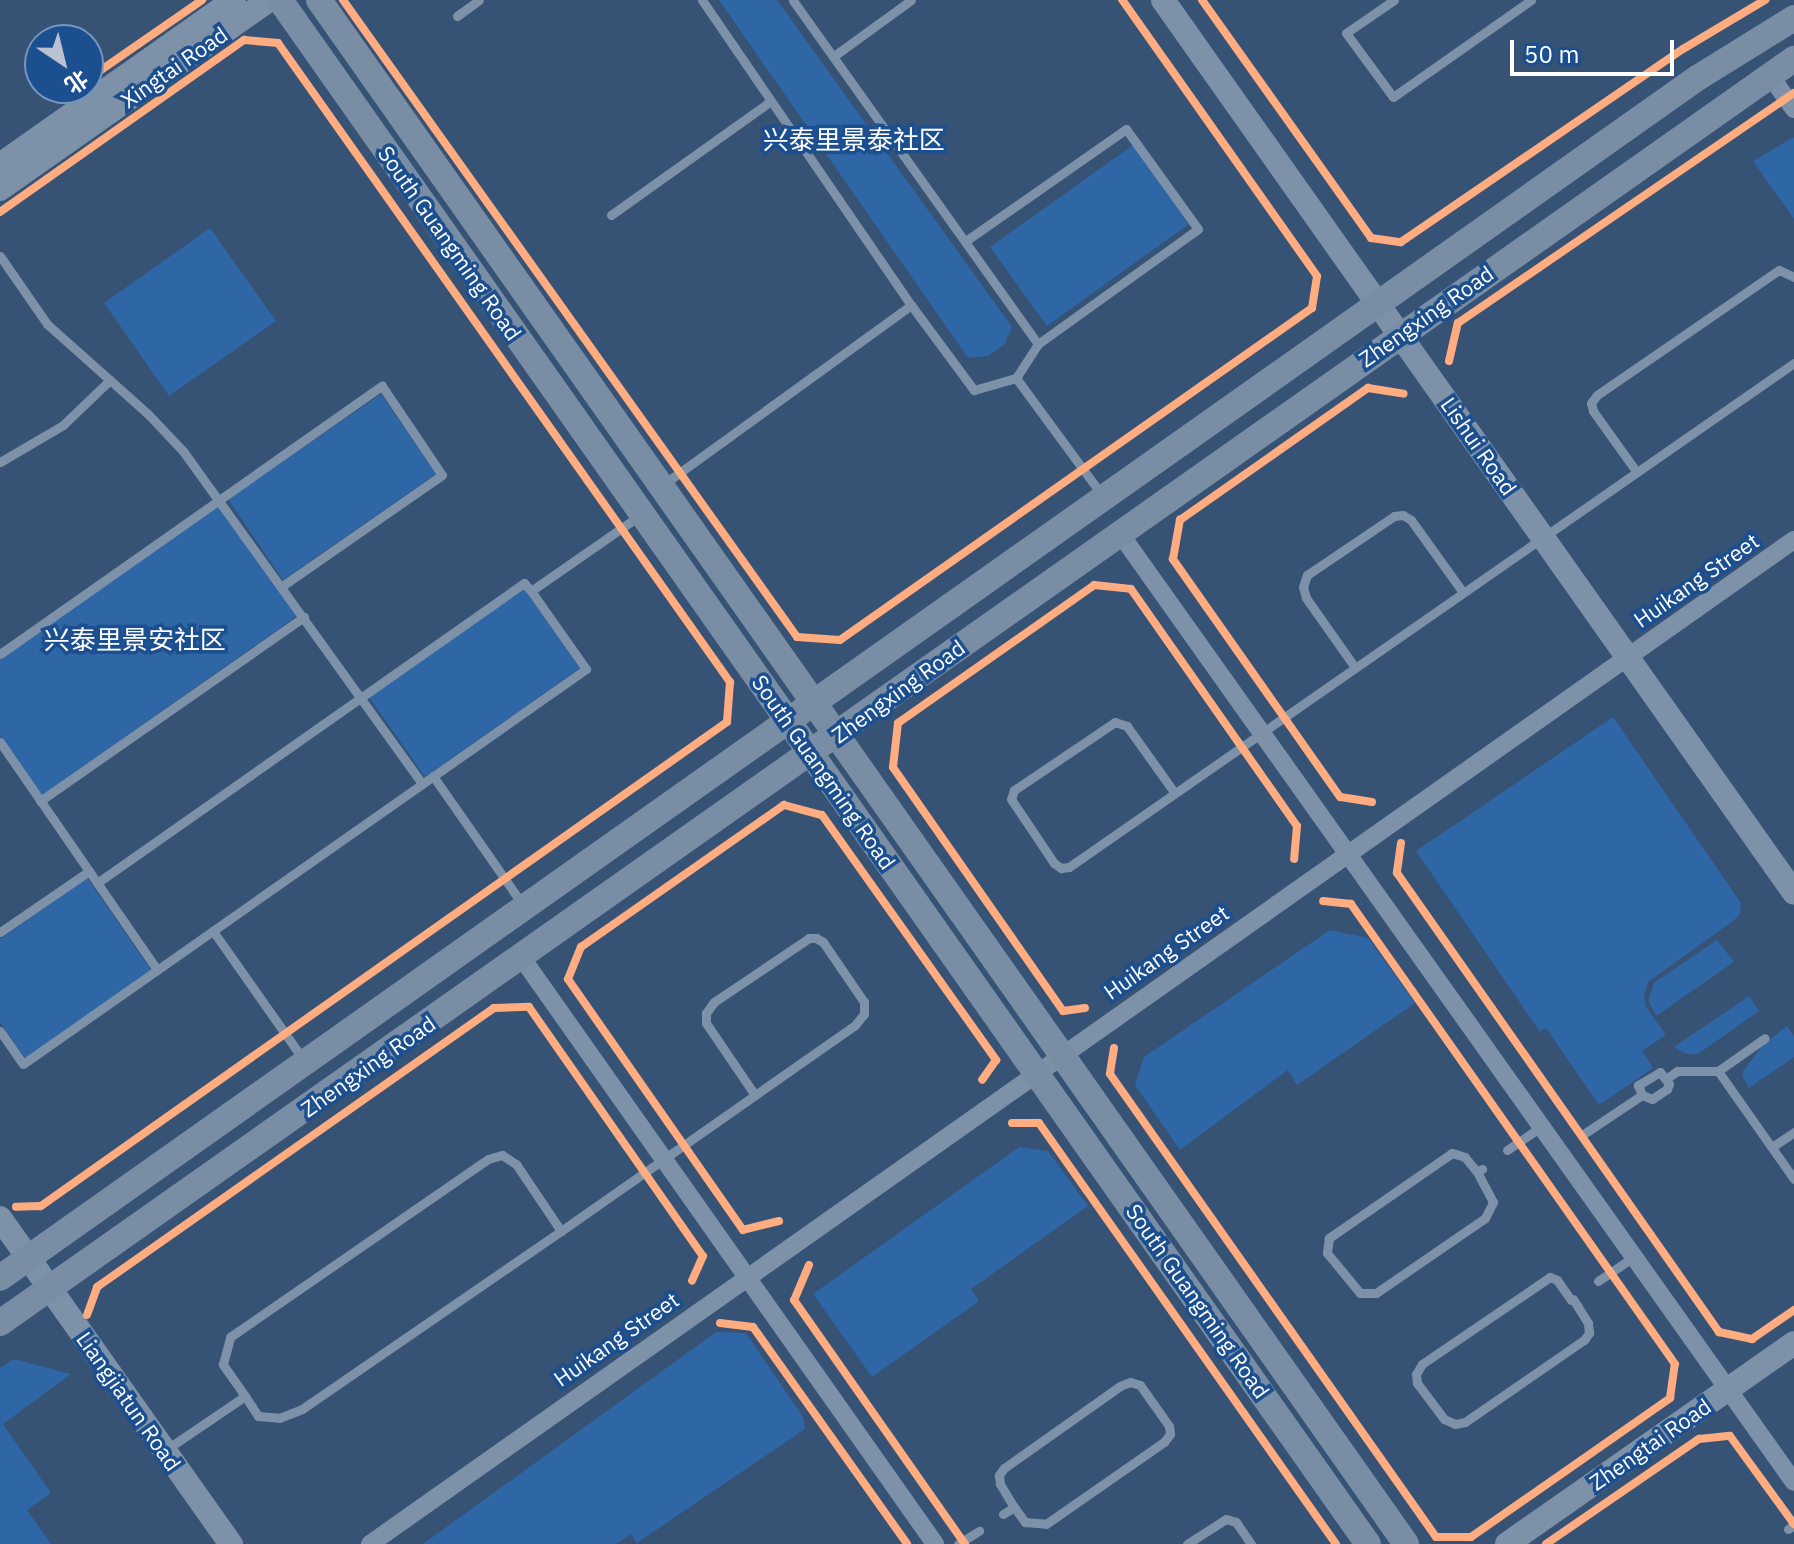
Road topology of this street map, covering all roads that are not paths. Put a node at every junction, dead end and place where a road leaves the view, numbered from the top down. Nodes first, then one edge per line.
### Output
1 (234, 0) edge
2 (269, 0) edge
3 (280, 0) edge
4 (319, 0) edge
5 (479, 0) edge
6 (702, 0) edge
7 (793, 0) edge
8 (911, 0) edge
9 (1163, 0) edge
10 (1394, 0) edge
11 (1531, 0) edge
12 (457, 16) dead end
13 (1794, 18) edge
14 (834, 56) junction
15 (1794, 59) edge
16 (1769, 74) junction
17 (771, 101) junction
18 (1794, 109) edge
19 (0, 165) edge
20 (0, 189) edge
21 (611, 215) dead end
22 (967, 240) junction
23 (0, 256) edge
24 (1794, 277) edge
25 (1378, 304) junction
26 (911, 305) junction
27 (1399, 334) junction
28 (1038, 344) junction
29 (1794, 363) edge
30 (1016, 378) junction
31 (110, 380) junction
32 (0, 462) edge
33 (1636, 471) junction
34 (662, 485) junction
35 (220, 498) junction
36 (1104, 498) junction
37 (642, 514) junction
38 (1119, 532) junction
39 (1542, 536) junction
40 (1794, 540) edge
41 (282, 586) junction
42 (531, 591) junction
43 (1462, 591) junction
44 (304, 617) junction
45 (0, 654) edge
46 (1627, 657) junction
47 (1354, 666) junction
48 (361, 697) junction
49 (815, 702) junction
50 (787, 722) junction
51 (1261, 732) junction
52 (835, 737) junction
53 (0, 742) edge
54 (809, 753) junction
55 (433, 776) junction
56 (422, 784) junction
57 (1174, 792) junction
58 (40, 801) junction
59 (1347, 854) junction
60 (89, 871) junction
61 (97, 883) junction
62 (1794, 893) edge
63 (526, 908) junction
64 (213, 931) junction
65 (0, 932) edge
66 (522, 958) junction
67 (157, 970) junction
68 (0, 1031) edge
69 (1765, 1038) dead end
70 (1060, 1056) junction
71 (306, 1063) junction
72 (1718, 1071) junction
73 (1037, 1073) junction
74 (1666, 1079) junction
75 (755, 1095) junction
76 (1642, 1095) junction
77 (1542, 1126) junction
78 (1794, 1132) edge
79 (1582, 1135) dead end
80 (1772, 1147) junction
81 (1507, 1150) dead end
82 (664, 1159) junction
83 (1479, 1171) joint
84 (1794, 1179) edge
85 (0, 1218) edge
86 (561, 1231) junction
87 (1635, 1256) junction
88 (29, 1258) junction
89 (746, 1276) junction
90 (0, 1278) edge
91 (1598, 1281) dead end
92 (50, 1288) junction
93 (1572, 1299) joint
94 (0, 1323) edge
95 (1794, 1343) edge
96 (1728, 1389) junction
97 (245, 1396) junction
98 (164, 1452) junction
99 (1794, 1482) edge
100 (1014, 1507) junction
101 (1003, 1514) dead end
102 (979, 1531) dead end
103 (231, 1544) edge
104 (370, 1544) edge
105 (935, 1544) edge
106 (958, 1544) edge
107 (1187, 1544) edge
108 (1251, 1544) edge
109 (1368, 1544) edge
110 (1406, 1544) edge
111 (1507, 1544) edge

1 - 19 street, Xingtai Road
2 - 20 street, Xingtai Road
3 - 37 main road, South Guangming Road
4 - 34 main road, South Guangming Road
5 - 12 lane
6 - 17 lane
7 - 14 lane
8 - 14 lane
9 - 25 street, Lishui Road
10 - 11 lane
13 - 25 main road, Zhengxing Road
14 - 22 lane
15 - 16 main road, Zhengxing Road
16 - 18 street
16 - 27 main road, Zhengxing Road
17 - 21 lane
17 - 26 lane
22 - 28 lane
22 - 28 lane
23 - 31 lane
24 - 33 lane
25 - 27 street, Lishui Road
25 - 36 main road, Zhengxing Road
26 - 30 lane
26 - 34 lane
27 - 38 main road, Zhengxing Road
27 - 39 street, Lishui Road
28 - 30 lane
29 - 33 lane
30 - 36 lane
31 - 32 lane
31 - 35 lane
33 - 39 lane
34 - 49 main road, South Guangming Road
35 - 41 lane
35 - 41 lane
35 - 45 lane
36 - 49 main road, Zhengxing Road
37 - 42 lane
37 - 50 main road, South Guangming Road
38 - 51 street
38 - 52 main road, Zhengxing Road
39 - 43 lane
39 - 46 street, Lishui Road
40 - 46 street, Huikang Street
41 - 44 lane
42 - 48 lane
42 - 55 lane
43 - 47 lane
43 - 47 lane
44 - 48 lane
44 - 58 lane
46 - 59 street, Huikang Street
46 - 62 street, Lishui Road
47 - 51 lane
48 - 56 lane
48 - 61 lane
49 - 50 main road, Zhengxing Road
49 - 52 main road, South Guangming Road
50 - 54 main road, South Guangming Road
50 - 63 main road, Zhengxing Road
51 - 57 lane
51 - 59 street
52 - 54 main road, Zhengxing Road
52 - 70 main road, South Guangming Road
53 - 58 lane
54 - 66 main road, Zhengxing Road
54 - 73 main road, South Guangming Road
55 - 56 lane
55 - 63 lane
56 - 64 lane
57 - 57 lane
58 - 60 lane
59 - 70 street, Huikang Street
59 - 77 street
60 - 61 lane
60 - 65 lane
61 - 67 lane
63 - 71 main road, Zhengxing Road
64 - 67 lane
64 - 71 lane
66 - 82 street
66 - 92 main road, Zhengxing Road
67 - 68 lane
69 - 72 lane
70 - 73 street, Huikang Street
70 - 110 main road, South Guangming Road
71 - 88 main road, Zhengxing Road
72 - 74 lane
72 - 80 lane
73 - 89 street, Huikang Street
73 - 109 main road, South Guangming Road
74 - 76 lane
74 - 76 lane
75 - 75 lane
75 - 82 lane
76 - 79 lane
77 - 81 lane
77 - 87 street
78 - 80 lane
80 - 84 lane
82 - 86 lane
82 - 89 street
83 - 83 lane
85 - 88 street, Liangjiatun Road
86 - 97 lane
86 - 97 lane
87 - 91 lane
87 - 96 street
88 - 90 main road, Zhengxing Road
88 - 92 street, Liangjiatun Road
89 - 104 street, Huikang Street
89 - 105 street
92 - 94 main road, Zhengxing Road
92 - 98 street, Liangjiatun Road
93 - 93 lane
95 - 96 street, Zhengtai Road
96 - 99 street
96 - 111 street, Zhengtai Road
97 - 98 lane
98 - 103 street, Liangjiatun Road
100 - 100 lane
100 - 101 lane
102 - 106 lane
107 - 108 lane

